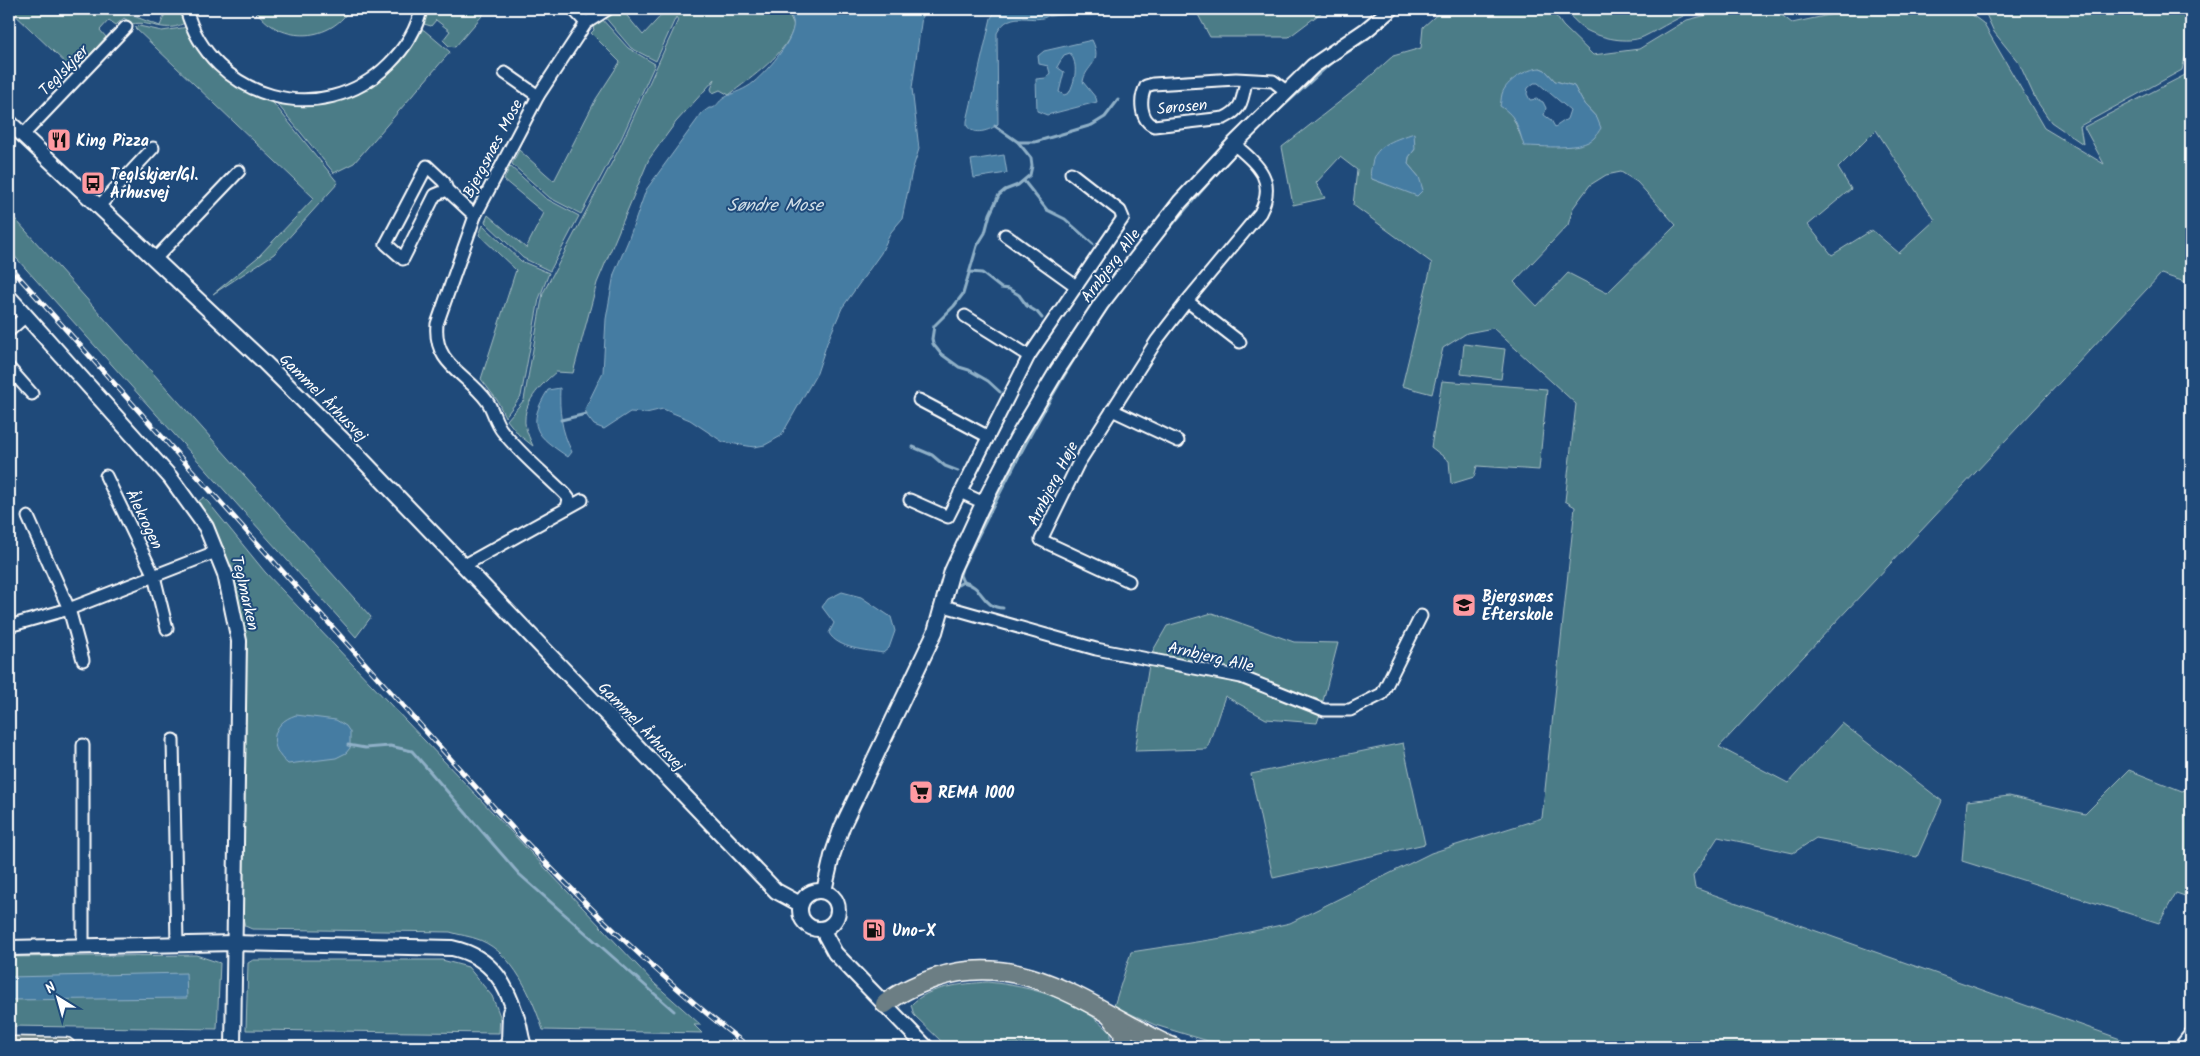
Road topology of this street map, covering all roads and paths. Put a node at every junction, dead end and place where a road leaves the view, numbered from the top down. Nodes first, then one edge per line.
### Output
1 (186, 9) edge
2 (421, 9) edge
3 (573, 9) edge
4 (608, 9) edge
5 (1391, 9) edge
6 (586, 23) junction
7 (126, 28) dead end
8 (505, 73) dead end
9 (1246, 81) junction
10 (1286, 91) junction
11 (538, 96) junction
12 (9, 122) edge
13 (22, 135) junction
14 (1234, 144) junction
15 (152, 148) dead end
16 (239, 171) dead end
17 (1071, 173) dead end
18 (447, 190) junction
19 (99, 206) junction
20 (475, 216) junction
21 (1005, 235) dead end
22 (155, 259) junction
23 (1076, 286) junction
24 (9, 297) edge
25 (1187, 300) junction
26 (26, 316) junction
27 (965, 316) dead end
28 (9, 331) edge
29 (1240, 342) dead end
30 (1029, 356) junction
31 (9, 368) edge
32 (32, 394) dead end
33 (920, 400) dead end
34 (1112, 410) junction
35 (987, 436) junction
36 (1178, 441) dead end
37 (106, 476) dead end
38 (960, 492) junction
39 (582, 500) dead end
40 (910, 500) dead end
41 (984, 503) junction
42 (567, 508) junction
43 (28, 517) dead end
44 (218, 552) junction
45 (463, 566) junction
46 (154, 576) junction
47 (1129, 581) dead end
48 (944, 606) junction
49 (69, 609) junction
50 (1421, 616) dead end
51 (9, 626) edge
52 (167, 629) dead end
53 (82, 660) dead end
54 (173, 740) dead end
55 (83, 745) dead end
56 (824, 891) junction
57 (800, 904) junction
58 (822, 929) junction
59 (234, 943) junction
60 (177, 944) junction
61 (83, 947) junction
62 (9, 948) edge
63 (510, 999) junction
64 (885, 1004) junction
65 (1111, 1015) junction
66 (2191, 1033) edge
67 (9, 1046) edge
68 (66, 1047) edge
69 (233, 1047) edge
70 (505, 1047) edge
71 (525, 1047) edge
72 (926, 1047) edge
73 (1124, 1047) edge
74 (1173, 1047) edge
75 (2180, 1047) edge

1 - 2 street
3 - 6 street
4 - 6 street, Bjergsnæs Mose
5 - 10 street, Arnbjerg Alle
6 - 11 street, Bjergsnæs Mose
7 - 13 street, Teglskjær
8 - 11 street, Bjergsnæs Mose
9 - 9 street, Sørosen
9 - 10 street, Sørosen
10 - 14 street, Arnbjerg Alle
11 - 20 street, Bjergsnæs Mose
12 - 13 street, Gammel Århusvej
13 - 19 street, Gammel Århusvej
14 - 25 street, Arnbjerg Høje
14 - 41 street, Arnbjerg Alle
15 - 19 street
16 - 22 street
17 - 23 street
18 - 18 street, Bjergsnæs Mose
18 - 20 street, Bjergsnæs Mose
19 - 22 street, Gammel Århusvej
20 - 42 street, Bjergsnæs Mose
21 - 23 street
22 - 45 street, Gammel Århusvej
23 - 30 street
24 - 26 street, Teglmarken
25 - 29 street
25 - 34 street, Arnbjerg Høje
26 - 28 street
26 - 44 street, Teglmarken
27 - 30 street
30 - 35 street
31 - 32 street
33 - 35 street
34 - 36 street
34 - 47 street, Arnbjerg Høje
35 - 38 street
37 - 46 street, Ålekrogen
38 - 40 street
38 - 41 street
39 - 42 street
41 - 48 street, Arnbjerg Alle
42 - 45 street
43 - 49 street
44 - 46 street, Ålekrogen
44 - 59 street, Teglmarken
45 - 57 street, Gammel Århusvej
46 - 49 street, Ålekrogen
46 - 52 street, Ålekrogen
48 - 50 street, Arnbjerg Alle
48 - 56 street, Arnbjerg Alle
49 - 51 street, Ålekrogen
49 - 53 street
54 - 60 street
55 - 61 street
56 - 57 street
56 - 58 street
57 - 58 street
58 - 64 street
59 - 60 street
59 - 63 street
59 - 69 street, Teglmarken
60 - 61 street
61 - 62 street
63 - 70 street
63 - 71 street
64 - 65 main road
64 - 72 street
65 - 73 main road
65 - 74 main road
66 - 75 street
67 - 68 main road

